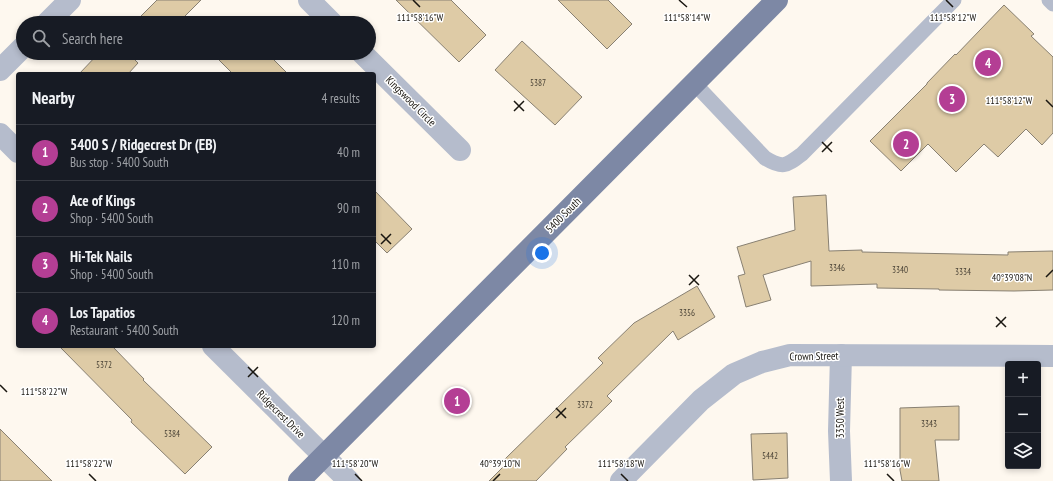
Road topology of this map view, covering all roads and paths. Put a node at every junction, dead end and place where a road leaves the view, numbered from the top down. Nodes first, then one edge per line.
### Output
1 (70, 0) edge
2 (308, 0) edge
3 (777, 0) edge
4 (954, 0) edge
5 (1049, 0) edge
6 (1053, 4) edge
7 (54, 16) edge
8 (325, 16) edge
9 (16, 54) edge
10 (369, 60) edge
11 (0, 70) edge
12 (694, 83) junction
13 (0, 134) edge
14 (16, 150) edge
15 (460, 150) dead end
16 (215, 348) edge
17 (841, 355) junction
18 (1053, 356) edge
19 (323, 456) junction
20 (299, 481) edge
21 (348, 481) edge
22 (621, 481) edge
23 (841, 481) edge

1 - 7 street
2 - 8 street
3 - 12 main road, 5400 South
4 - 12 lane
5 - 6 lane
9 - 11 street
10 - 15 street, Kingswood Circle
12 - 19 main road, 5400 South
13 - 14 street
16 - 19 street, Ridgecrest Drive
17 - 18 street, Crown Street
17 - 22 street, Crown Street
17 - 23 street, 3350 West
19 - 20 main road, 5400 South
19 - 21 street, Ridgecrest Drive

